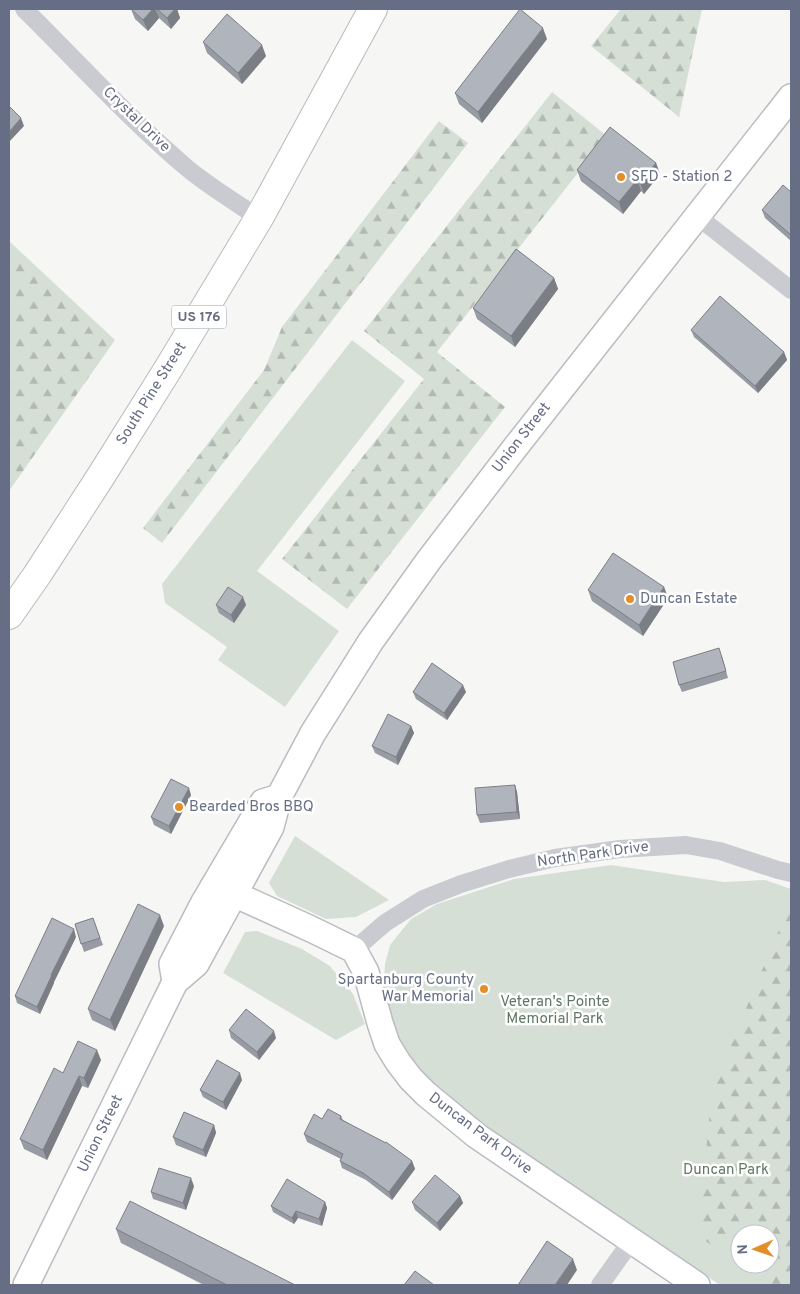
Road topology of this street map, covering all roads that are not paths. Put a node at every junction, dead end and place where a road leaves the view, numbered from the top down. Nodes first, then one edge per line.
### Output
1 (24, 9) edge
2 (373, 9) edge
3 (791, 97) edge
4 (697, 216) junction
5 (259, 218) junction
6 (791, 290) edge
7 (9, 615) edge
8 (791, 873) edge
9 (223, 891) junction
10 (354, 950) junction
11 (632, 1240) junction
12 (26, 1285) edge
13 (600, 1285) edge
14 (698, 1285) edge

1 - 5 street, Crystal Drive
2 - 5 highway, South Pine Street / US 176
3 - 4 main road, Union Street
4 - 6 street
4 - 9 main road, Union Street
5 - 7 highway, South Pine Street / US 176
8 - 10 street, North Park Drive
9 - 10 main road
9 - 12 main road, Union Street
10 - 11 main road, Duncan Park Drive
11 - 13 street
11 - 14 main road, Duncan Park Drive

